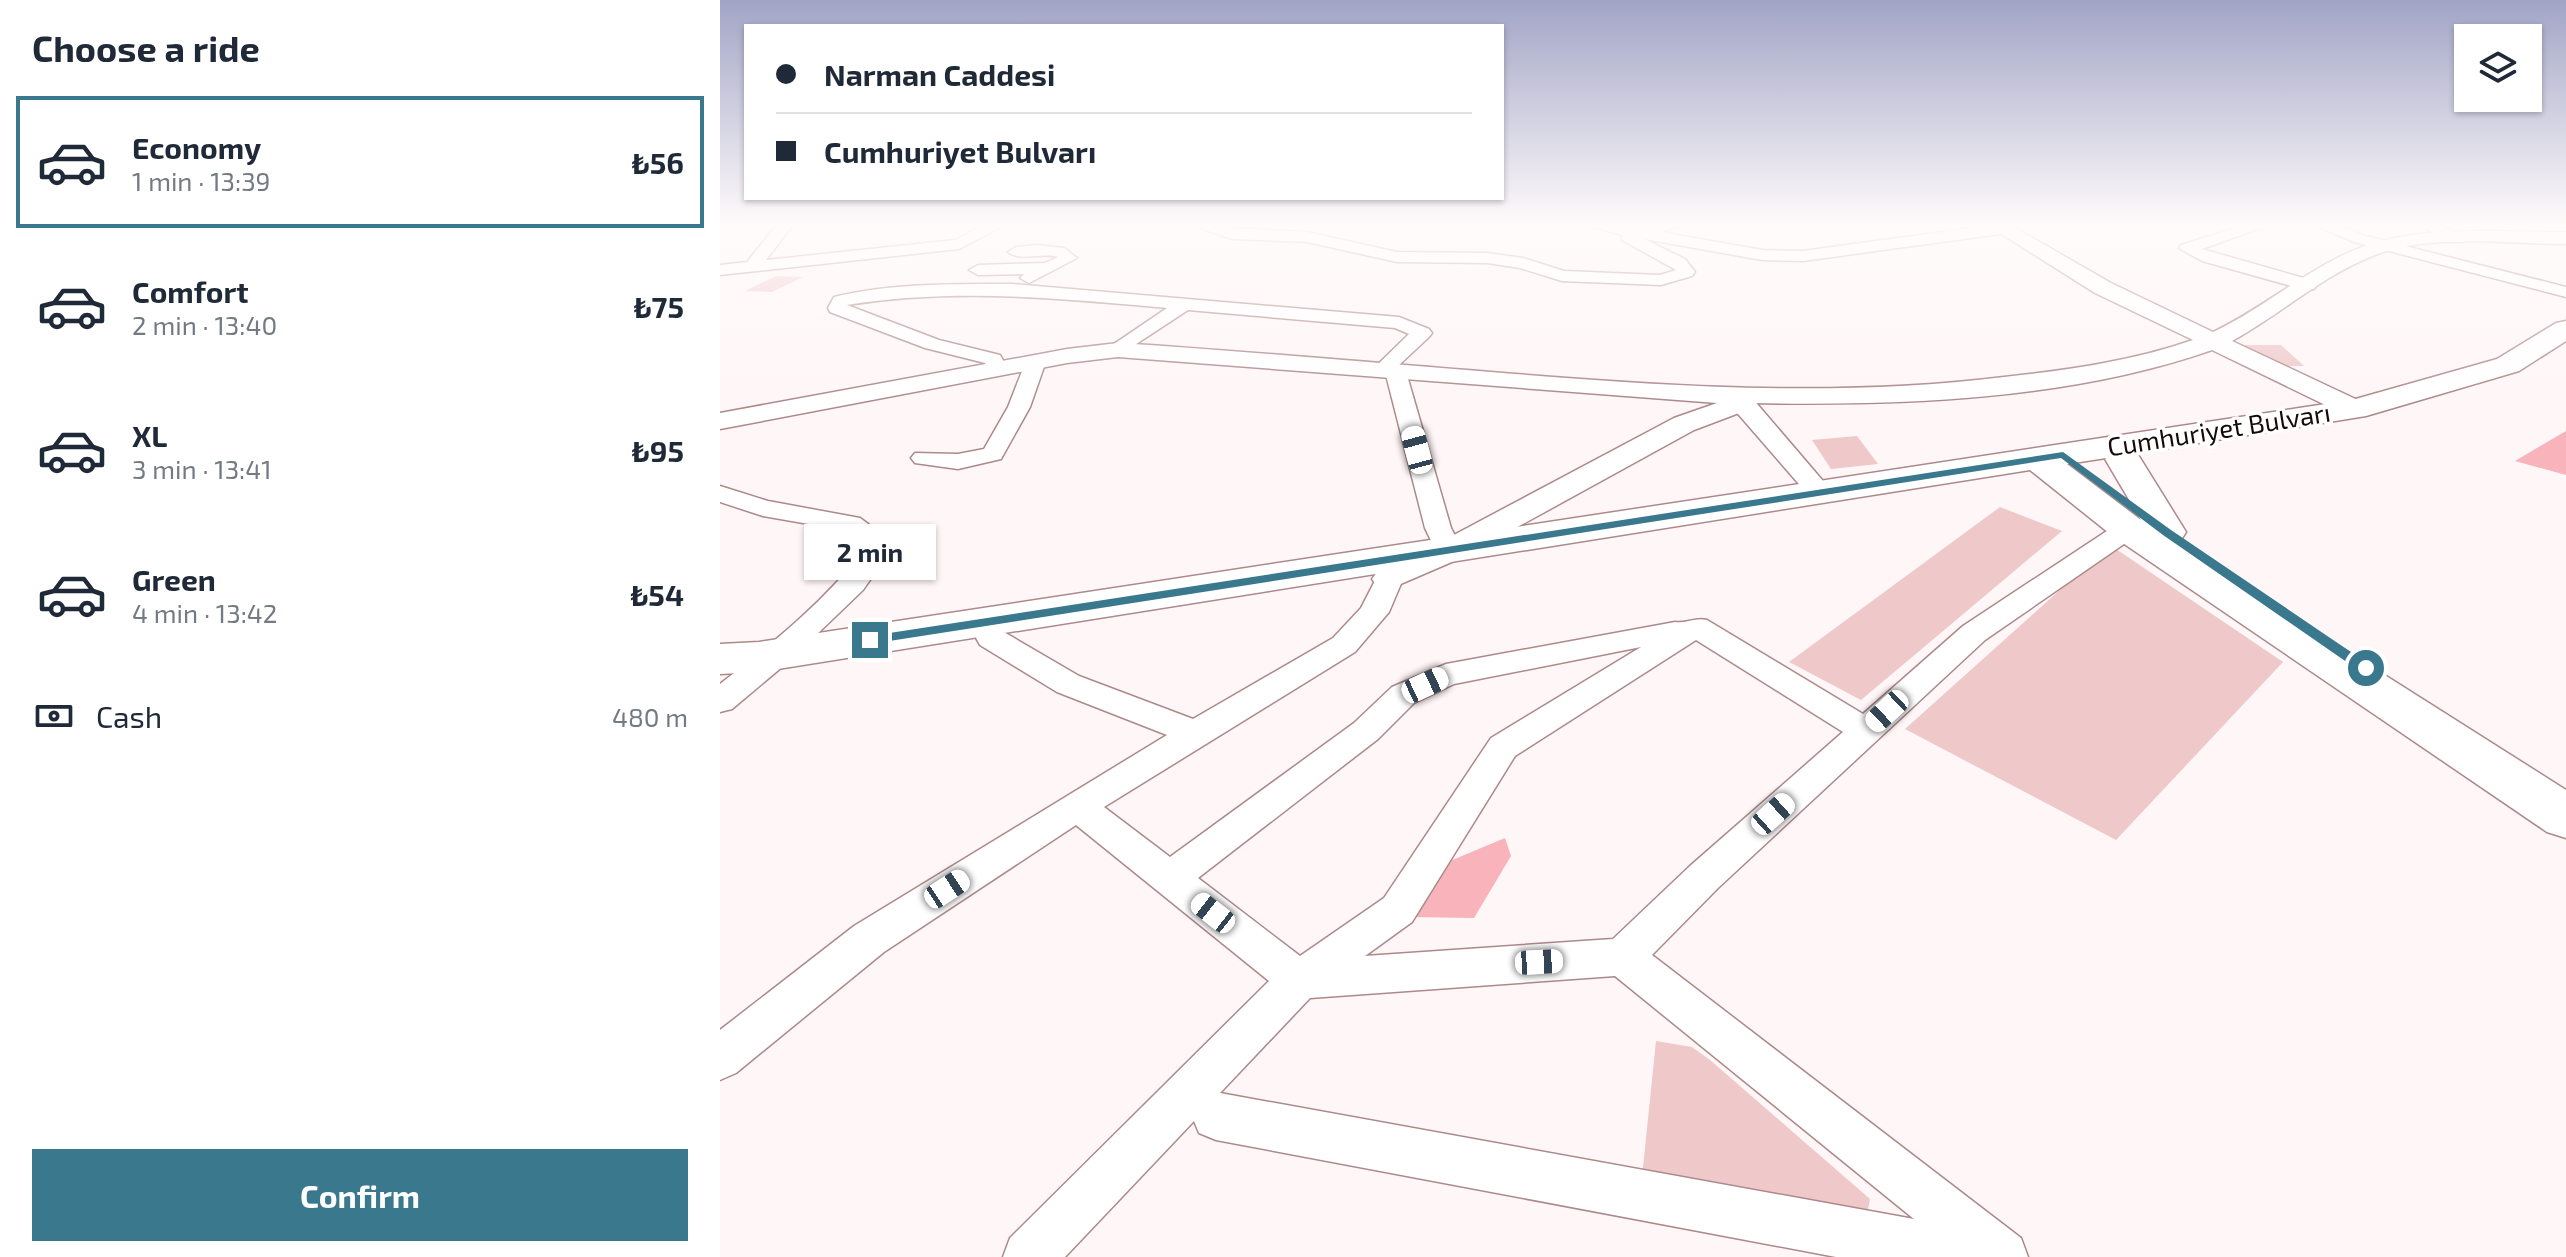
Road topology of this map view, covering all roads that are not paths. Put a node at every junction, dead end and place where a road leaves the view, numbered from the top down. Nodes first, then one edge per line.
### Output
1 (1019, 285) edge
2 (2097, 285) edge
3 (2308, 285) edge
4 (2538, 285) edge
5 (1013, 289) junction
6 (2566, 292) edge
7 (1185, 304) junction
8 (2566, 329) edge
9 (2209, 342) junction
10 (1118, 350) junction
11 (2566, 351) edge
12 (1036, 361) junction
13 (998, 369) junction
14 (1389, 371) junction
15 (1739, 399) junction
16 (2355, 409) junction
17 (720, 421) edge
18 (923, 458) dead end
19 (2123, 459) junction
20 (2058, 463) junction
21 (2000, 476) junction
22 (1820, 493) junction
23 (720, 494) edge
24 (2147, 530) junction
25 (1449, 551) junction
26 (1389, 579) junction
27 (1696, 627) junction
28 (991, 638) junction
29 (743, 666) edge
30 (720, 701) edge
31 (1866, 731) junction
32 (1196, 733) junction
33 (2566, 805) edge
34 (1077, 806) junction
35 (2566, 817) edge
36 (1169, 879) junction
37 (1623, 957) junction
38 (1299, 980) junction
39 (720, 1058) edge
40 (1216, 1116) dead end
41 (1029, 1257) edge
42 (1976, 1257) edge
43 (2002, 1257) edge

1 - 5 street
2 - 9 street
3 - 9 street
4 - 6 street
5 - 7 street
5 - 13 street
7 - 10 street
7 - 14 street
8 - 16 main road, Cumhuriyet Bulvarı
9 - 15 street
9 - 16 street
10 - 12 street
10 - 14 street
11 - 19 main road, Cumhuriyet Bulvarı
12 - 13 street
12 - 18 street
13 - 17 street
14 - 15 street
14 - 25 street
15 - 22 street
15 - 25 street
16 - 20 main road, Cumhuriyet Bulvarı
19 - 20 main road, Cumhuriyet Bulvarı
19 - 24 main road
20 - 21 main road, Cumhuriyet Bulvarı
20 - 22 main road, Cumhuriyet Bulvarı
20 - 24 main road
21 - 24 main road
21 - 26 main road, Cumhuriyet Bulvarı
22 - 25 main road, Cumhuriyet Bulvarı
23 - 29 street
24 - 31 street
24 - 33 main road
24 - 35 main road
25 - 26 street
25 - 29 main road, Cumhuriyet Bulvarı
26 - 28 main road, Cumhuriyet Bulvarı
26 - 32 street
27 - 31 street
27 - 36 street
27 - 38 street
28 - 29 main road, Cumhuriyet Bulvarı
28 - 32 street
29 - 30 street
31 - 37 street
32 - 34 street
34 - 36 street
34 - 39 street
36 - 38 street
37 - 38 street
37 - 43 street
38 - 41 street
40 - 42 street

